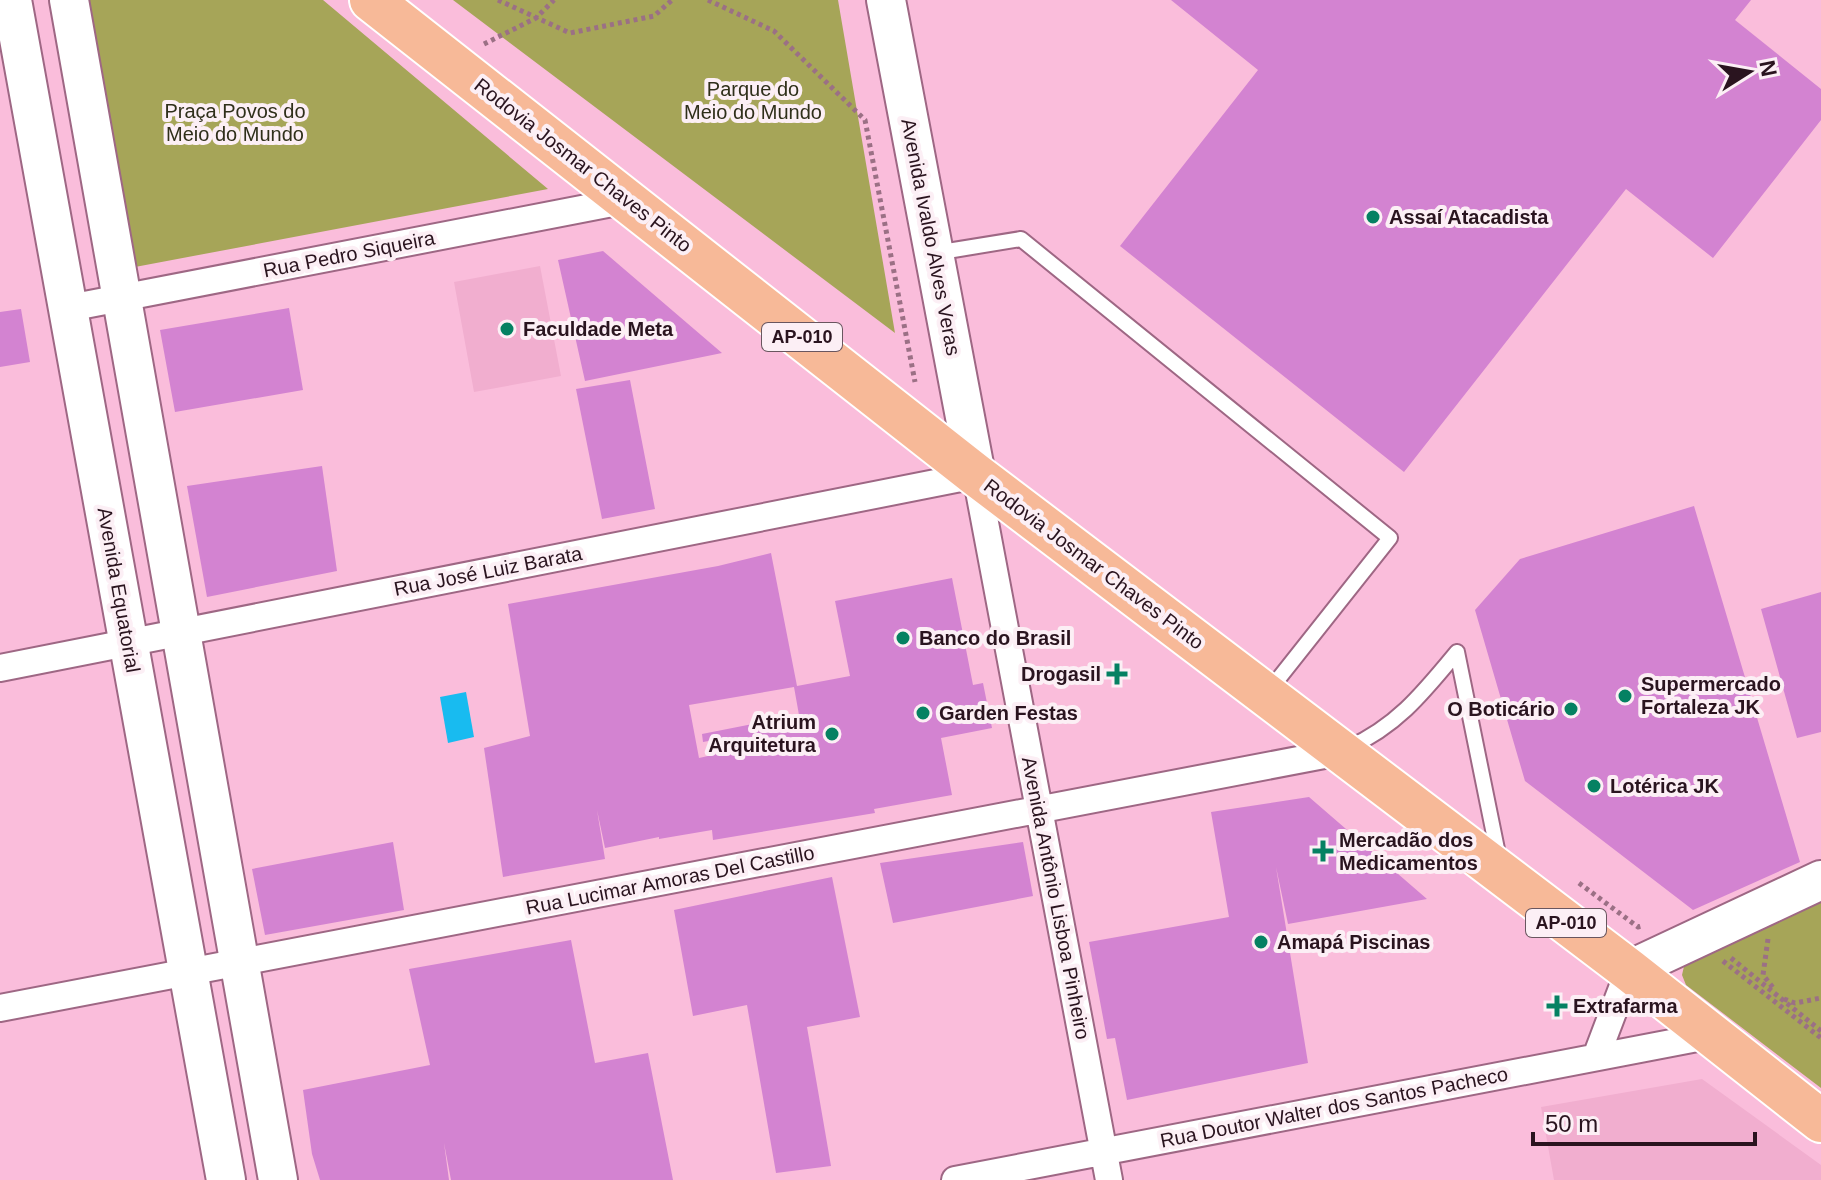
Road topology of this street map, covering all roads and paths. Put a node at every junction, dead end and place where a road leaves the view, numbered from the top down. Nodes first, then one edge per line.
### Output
1 (12, 0) edge
2 (69, 0) edge
3 (371, 0) edge
4 (498, 0) edge
5 (554, 0) edge
6 (672, 0) edge
7 (708, 0) edge
8 (886, 0) edge
9 (536, 18) junction
10 (495, 54) dead end
11 (628, 200) junction
12 (934, 253) junction
13 (122, 298) junction
14 (69, 308) junction
15 (902, 374) dead end
16 (915, 384) junction
17 (924, 391) dead end
18 (976, 475) junction
19 (181, 632) junction
20 (128, 642) junction
21 (0, 668) edge
22 (1265, 695) junction
23 (1340, 752) junction
24 (1040, 809) junction
25 (1502, 875) junction
26 (1821, 880) edge
27 (1577, 882) dead end
28 (1652, 923) dead end
29 (1758, 940) dead end
30 (1737, 949) dead end
31 (1727, 954) junction
32 (239, 962) junction
33 (1629, 970) junction
34 (188, 972) junction
35 (1821, 998) edge
36 (0, 1008) edge
37 (1821, 1031) edge
38 (1713, 1035) junction
39 (1821, 1038) edge
40 (1596, 1057) junction
41 (1821, 1121) edge
42 (1104, 1151) junction
43 (226, 1180) edge
44 (278, 1180) edge
45 (955, 1180) edge
46 (1109, 1180) edge

1 - 14 street, Avenida Equatorial
2 - 13 street
3 - 11 main road, Rodovia Josmar Chaves Pinto / AP-010
4 - 9 path
5 - 9 path
6 - 9 path
7 - 16 path
8 - 12 street, Avenida Ivaldo Alves Veras
9 - 10 path
11 - 13 street, Rua Pedro Siqueira
11 - 18 main road, Rodovia Josmar Chaves Pinto / AP-010
12 - 18 street, Avenida Ivaldo Alves Veras
12 - 22 lane
13 - 14 street, Rua Pedro Siqueira
13 - 19 street
14 - 20 street, Avenida Equatorial
15 - 16 path
16 - 17 path
18 - 19 street, Rua José Luiz Barata
18 - 22 main road, Rodovia Josmar Chaves Pinto / AP-010
18 - 24 street, Avenida Antônio Lisboa Pinheiro
19 - 20 street, Rua José Luiz Barata
19 - 32 street
20 - 21 street, Rua José Luiz Barata
20 - 34 street, Avenida Equatorial
22 - 23 main road, Rodovia Josmar Chaves Pinto / AP-010
23 - 24 street, Rua Lucimar Amoras Del Castillo
23 - 25 main road, Rodovia Josmar Chaves Pinto / AP-010
23 - 25 lane
24 - 32 street, Rua Lucimar Amoras Del Castillo
24 - 42 street, Avenida Antônio Lisboa Pinheiro
25 - 33 main road, Rodovia Josmar Chaves Pinto / AP-010
26 - 33 street
27 - 28 path
29 - 35 path
30 - 31 path
31 - 37 path
31 - 39 path
32 - 34 street, Rua Lucimar Amoras Del Castillo
32 - 44 street
33 - 38 main road, Rodovia Josmar Chaves Pinto / AP-010
33 - 40 street
34 - 36 street, Rua Lucimar Amoras Del Castillo
34 - 43 street, Avenida Equatorial
38 - 40 street, Rua Doutor Walter dos Santos Pacheco
38 - 41 main road, Rodovia Josmar Chaves Pinto / AP-010
40 - 42 street, Rua Doutor Walter dos Santos Pacheco
42 - 45 street, Rua Doutor Walter dos Santos Pacheco
42 - 46 street, Avenida Antônio Lisboa Pinheiro

